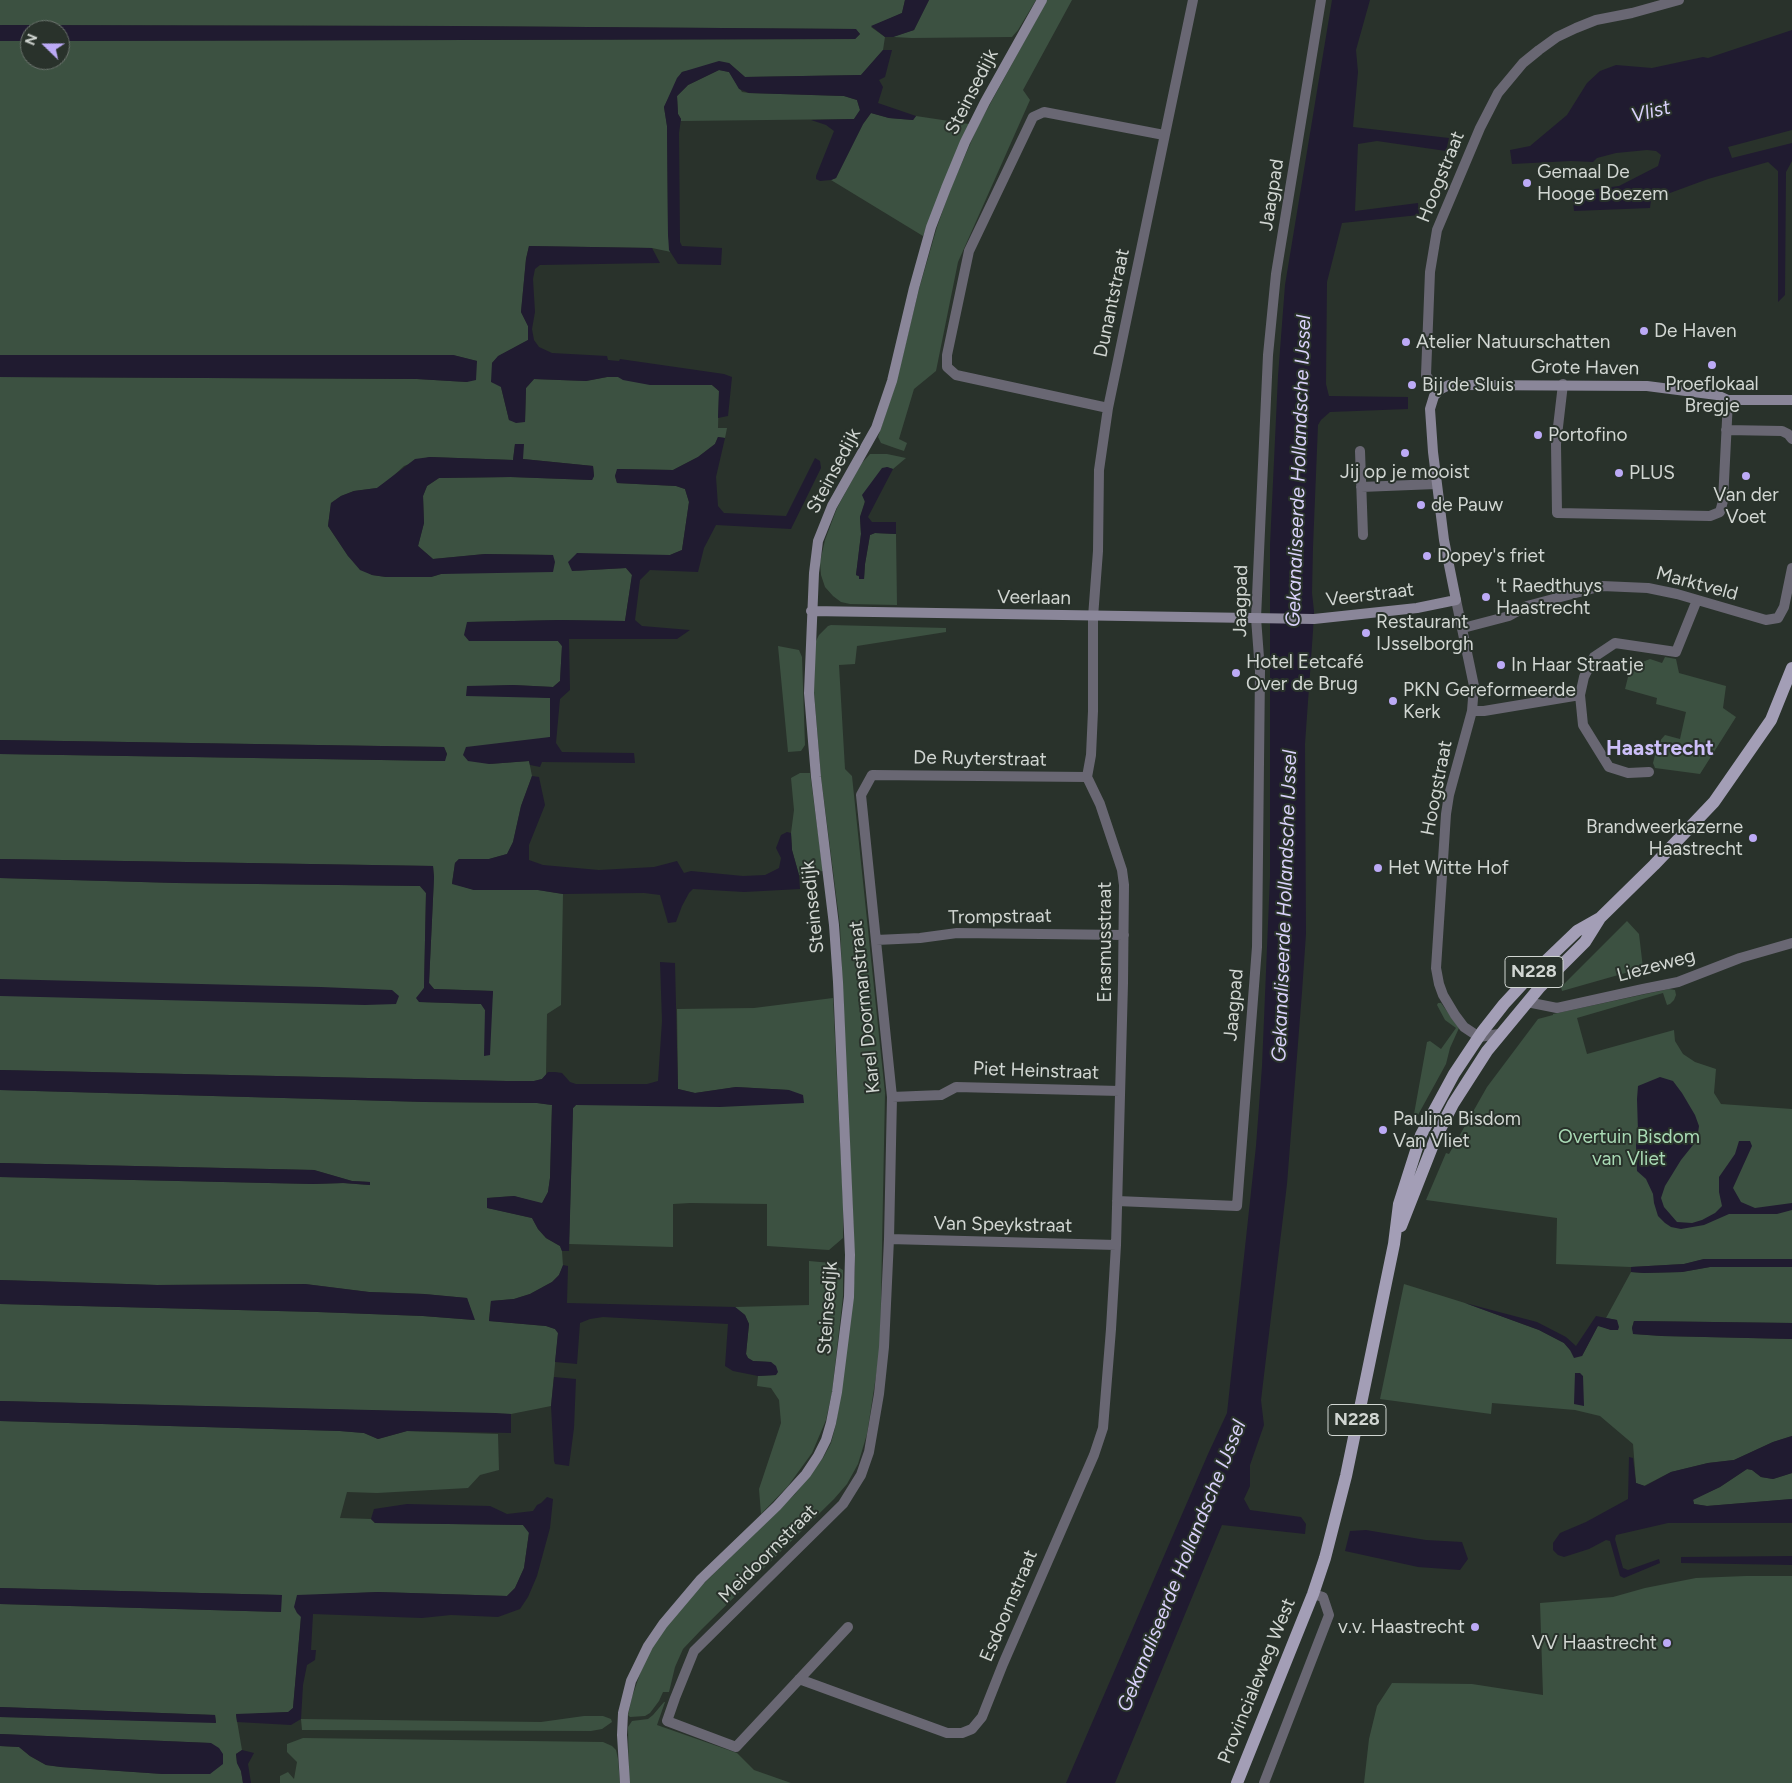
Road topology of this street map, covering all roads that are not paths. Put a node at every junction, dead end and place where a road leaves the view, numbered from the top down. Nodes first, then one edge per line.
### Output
1 (1042, 0) edge
2 (1193, 0) edge
3 (1321, 0) edge
4 (1679, 0) edge
5 (1164, 135) junction
6 (1563, 384) junction
7 (1437, 392) junction
8 (1728, 400) junction
9 (1792, 400) edge
10 (1108, 408) junction
11 (1726, 430) junction
12 (1792, 439) edge
13 (1360, 451) dead end
14 (1436, 484) junction
15 (1361, 487) junction
16 (1363, 535) dead end
17 (1792, 568) edge
18 (1456, 600) junction
19 (1697, 600) junction
20 (811, 611) junction
21 (1093, 617) junction
22 (1256, 618) junction
23 (1463, 628) junction
24 (1792, 668) edge
25 (1580, 695) junction
26 (1472, 711) junction
27 (1649, 772) dead end
28 (872, 775) joint
29 (1087, 777) junction
30 (1600, 918) junction
31 (1124, 935) junction
32 (876, 940) junction
33 (1792, 943) edge
34 (1526, 1002) junction
35 (1499, 1034) junction
36 (1479, 1037) junction
37 (1120, 1091) junction
38 (892, 1097) junction
39 (1117, 1201) junction
40 (889, 1240) junction
41 (1394, 1244) junction
42 (1116, 1245) junction
43 (1312, 1594) junction
44 (848, 1627) dead end
45 (799, 1679) junction
46 (625, 1783) edge
47 (1237, 1783) edge
48 (1264, 1783) edge

1 - 20 street, Steinsedijk
2 - 5 street, Dunantstraat
3 - 22 street, Jaagpad
4 - 7 street, Hoogstraat
5 - 10 street, Dunantstraat
5 - 10 street
6 - 7 street, Grote Haven
6 - 8 street, Grote Haven
6 - 11 street
7 - 14 street, Hoogstraat
8 - 9 street, Grote Haven
8 - 11 street
10 - 21 street, Dunantstraat
11 - 12 street
13 - 15 street
14 - 15 street
14 - 18 street, Hoogstraat
15 - 16 street
17 - 19 street, Marktveld
18 - 22 street, Veerstraat
18 - 23 street, Hoogstraat
19 - 23 street, Marktveld
19 - 25 street
20 - 21 street, Veerlaan
20 - 46 street, Steinsedijk
21 - 22 street, Veerlaan
21 - 29 street
22 - 39 street, Jaagpad
23 - 26 street, Hoogstraat
24 - 30 main road, N228
25 - 26 street
25 - 27 street
26 - 36 street, Hoogstraat
28 - 29 street, De Ruyterstraat
28 - 32 street, Karel Doormanstraat
29 - 31 street, Erasmusstraat
30 - 34 main road, N228
30 - 36 main road, N228
31 - 32 street, Trompstraat
31 - 37 street, Erasmusstraat
32 - 38 street, Karel Doormanstraat
33 - 34 street, Liezeweg
34 - 35 main road, N228
35 - 36 street
35 - 41 main road, Provincialeweg West / N228
36 - 41 main road, Provincialeweg West / N228
37 - 38 street, Piet Heinstraat
37 - 39 street, Erasmusstraat
38 - 40 street, Karel Doormanstraat
39 - 42 street, Erasmusstraat
40 - 42 street, Van Speykstraat
40 - 45 street, Meidoornstraat
41 - 43 main road, Provincialeweg West / N228
42 - 45 street, Esdoornstraat
43 - 47 main road, Provincialeweg West / N228
43 - 48 street, Provincialeweg West
44 - 45 street

